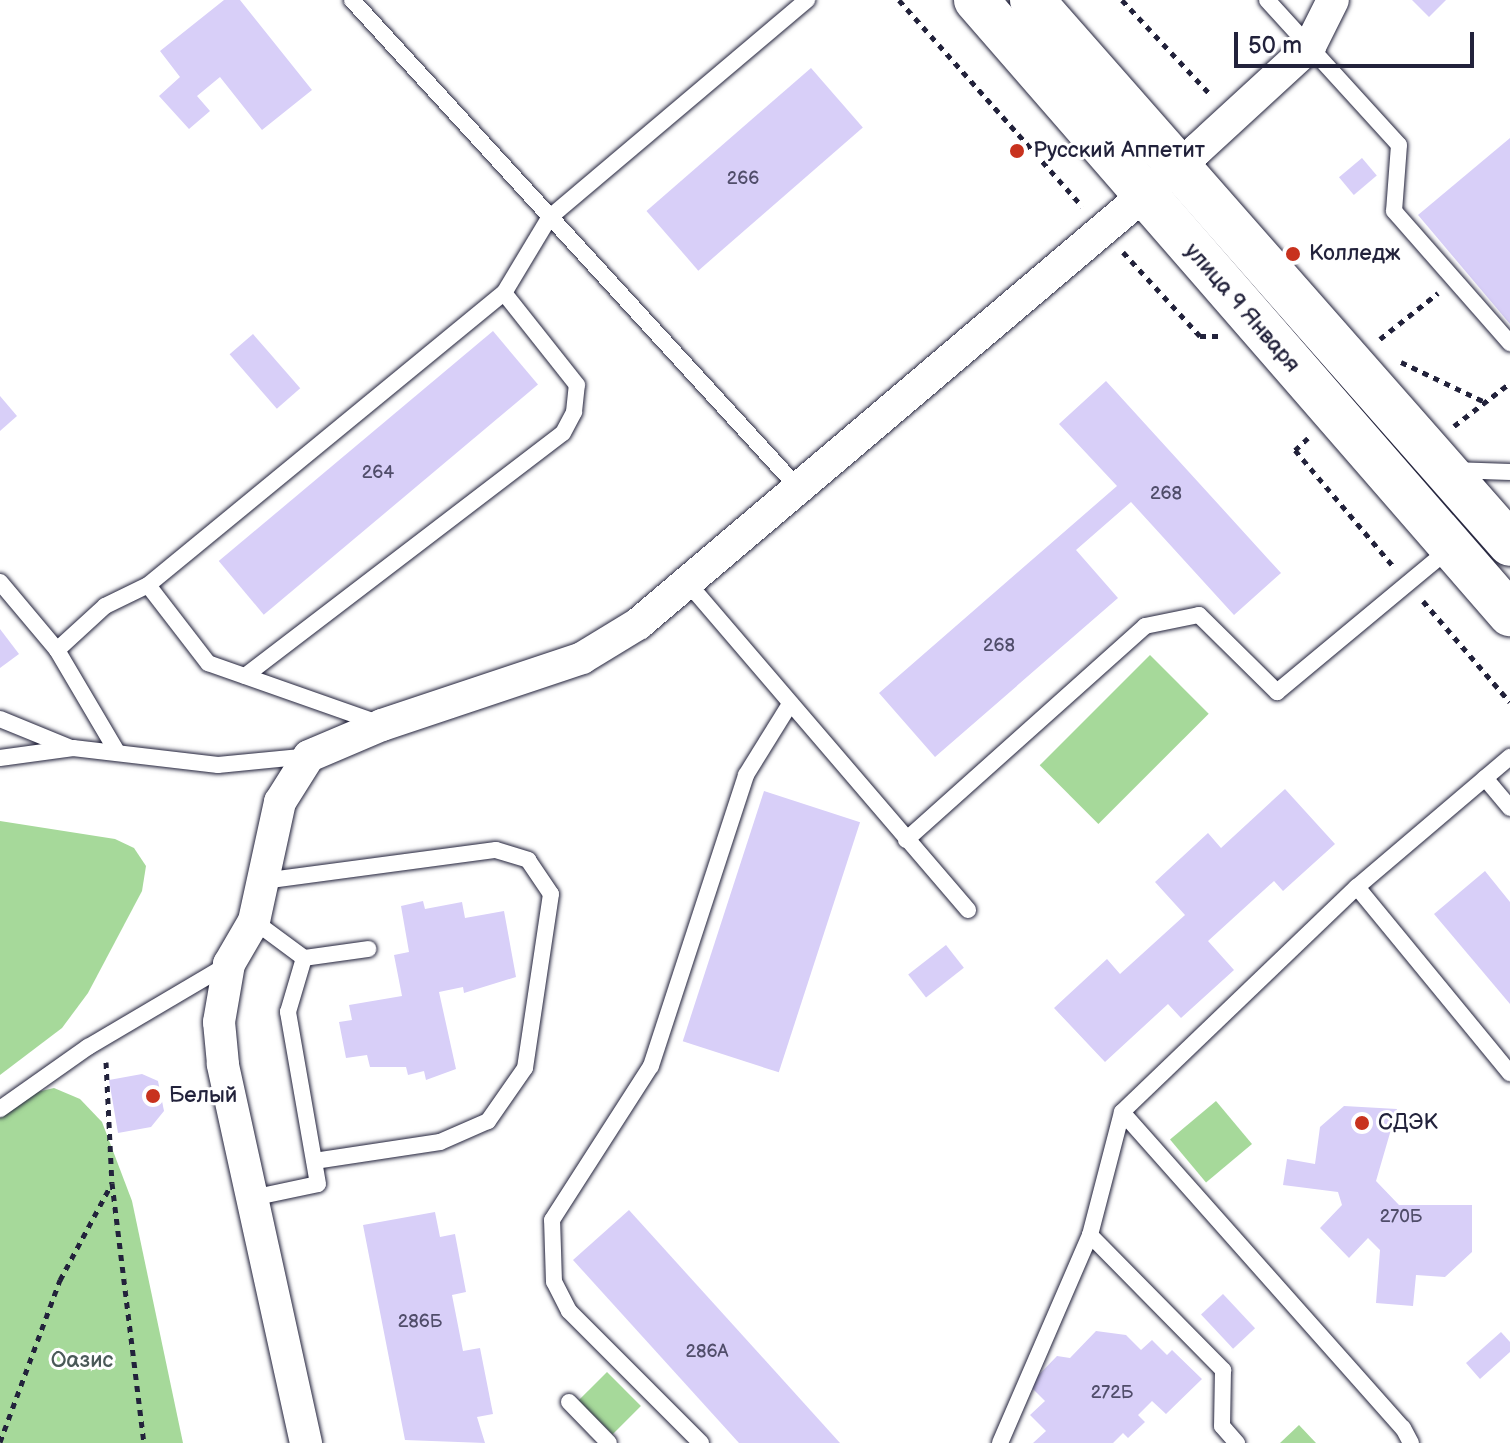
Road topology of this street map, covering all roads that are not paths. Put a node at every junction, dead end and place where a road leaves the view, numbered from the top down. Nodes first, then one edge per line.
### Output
1 (352, 0) edge
2 (807, 0) edge
3 (976, 0) edge
4 (1032, 0) edge
5 (1267, 0) edge
6 (1333, 0) edge
7 (1310, 46) junction
8 (1178, 164) junction
9 (1143, 195) junction
10 (549, 218) junction
11 (504, 293) junction
12 (1510, 343) edge
13 (1446, 470) junction
14 (1510, 472) edge
15 (800, 490) junction
16 (1510, 544) edge
17 (1450, 548) junction
18 (0, 582) edge
19 (687, 582) junction
20 (148, 585) junction
21 (1510, 614) edge
22 (57, 650) junction
23 (245, 676) junction
24 (790, 704) junction
25 (0, 719) edge
26 (382, 725) junction
27 (73, 748) junction
28 (117, 752) junction
29 (309, 756) junction
30 (1510, 757) edge
31 (0, 758) edge
32 (1485, 778) junction
33 (1510, 808) edge
34 (906, 840) junction
35 (263, 881) junction
36 (1357, 887) junction
37 (968, 910) dead end
38 (254, 921) junction
39 (368, 949) dead end
40 (304, 958) junction
41 (229, 964) junction
42 (1510, 1073) edge
43 (0, 1109) edge
44 (1122, 1112) junction
45 (314, 1161) junction
46 (252, 1198) junction
47 (1090, 1235) junction
48 (569, 1402) dead end
49 (306, 1443) edge
50 (609, 1443) edge
51 (701, 1443) edge
52 (1000, 1443) edge
53 (1237, 1443) edge
54 (1411, 1443) edge

1 - 10 lane
2 - 10 lane
3 - 9 main road, улица 9 Января
4 - 8 main road
5 - 7 lane
6 - 7 street
7 - 8 street
7 - 12 lane
8 - 9 street
8 - 13 main road
9 - 15 street
9 - 17 main road, улица 9 Января
10 - 11 lane
10 - 15 lane
11 - 20 lane
11 - 23 lane
13 - 14 lane
13 - 16 main road
15 - 19 street
17 - 21 main road, улица 9 Января
17 - 34 lane
18 - 22 lane
19 - 24 lane
19 - 26 street
20 - 22 lane
20 - 23 lane
22 - 28 lane
23 - 26 lane
24 - 34 lane
24 - 51 lane
25 - 27 lane
26 - 29 street
27 - 28 lane
27 - 31 lane
28 - 29 lane
29 - 35 street
30 - 32 lane
32 - 33 lane
32 - 36 lane
34 - 37 lane
35 - 38 street
35 - 45 lane
36 - 42 lane
36 - 44 lane
38 - 40 lane
38 - 41 street
39 - 40 lane
40 - 45 lane
41 - 43 lane
41 - 46 street
44 - 47 lane
44 - 54 lane
45 - 46 lane
46 - 49 street
47 - 52 lane
47 - 53 lane
48 - 50 lane

